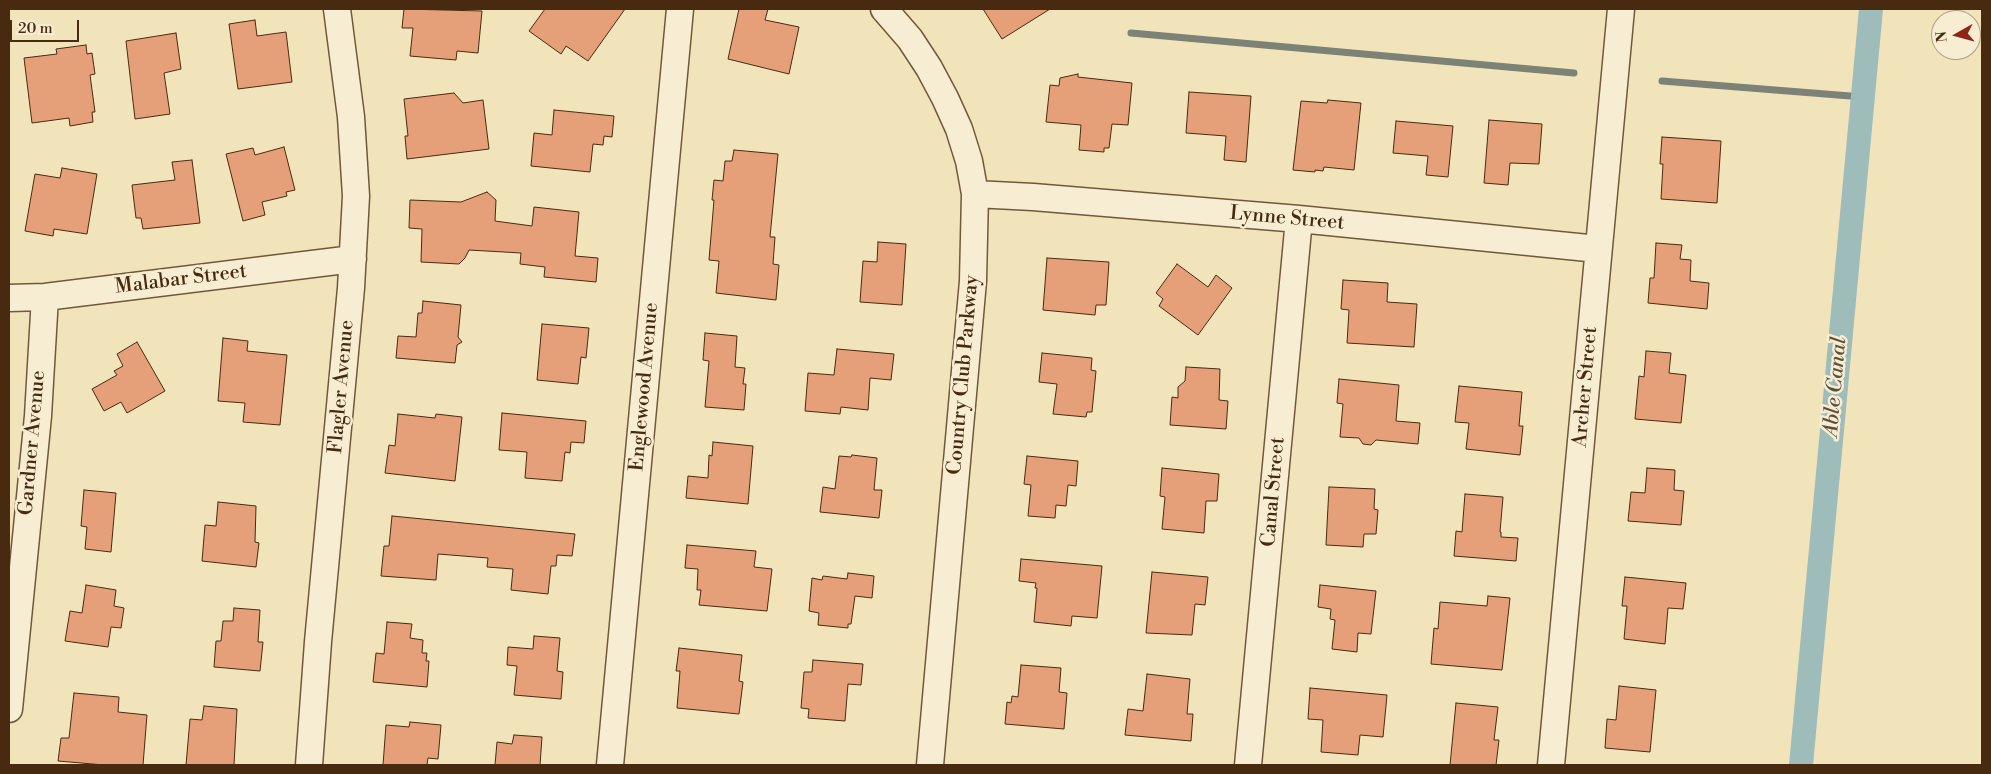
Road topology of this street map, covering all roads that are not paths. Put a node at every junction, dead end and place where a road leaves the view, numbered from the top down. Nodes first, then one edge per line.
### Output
1 (338, 9) edge
2 (680, 9) edge
3 (884, 9) edge
4 (1621, 9) edge
5 (975, 194) junction
6 (1299, 219) junction
7 (1598, 249) junction
8 (353, 259) junction
9 (44, 297) junction
10 (9, 298) edge
11 (9, 709) edge
12 (308, 765) edge
13 (610, 765) edge
14 (930, 765) edge
15 (1248, 765) edge
16 (1551, 765) edge

1 - 8 street, Flagler Avenue
2 - 13 street, Englewood Avenue
3 - 5 street, Country Club Parkway
4 - 7 street, Archer Street
5 - 6 street, Lynne Street
5 - 14 street, Country Club Parkway
6 - 7 street, Lynne Street
6 - 15 street, Canal Street
7 - 16 street, Archer Street
8 - 9 street, Malabar Street
8 - 12 street, Flagler Avenue
9 - 10 street, Malabar Street
9 - 11 street, Gardner Avenue

